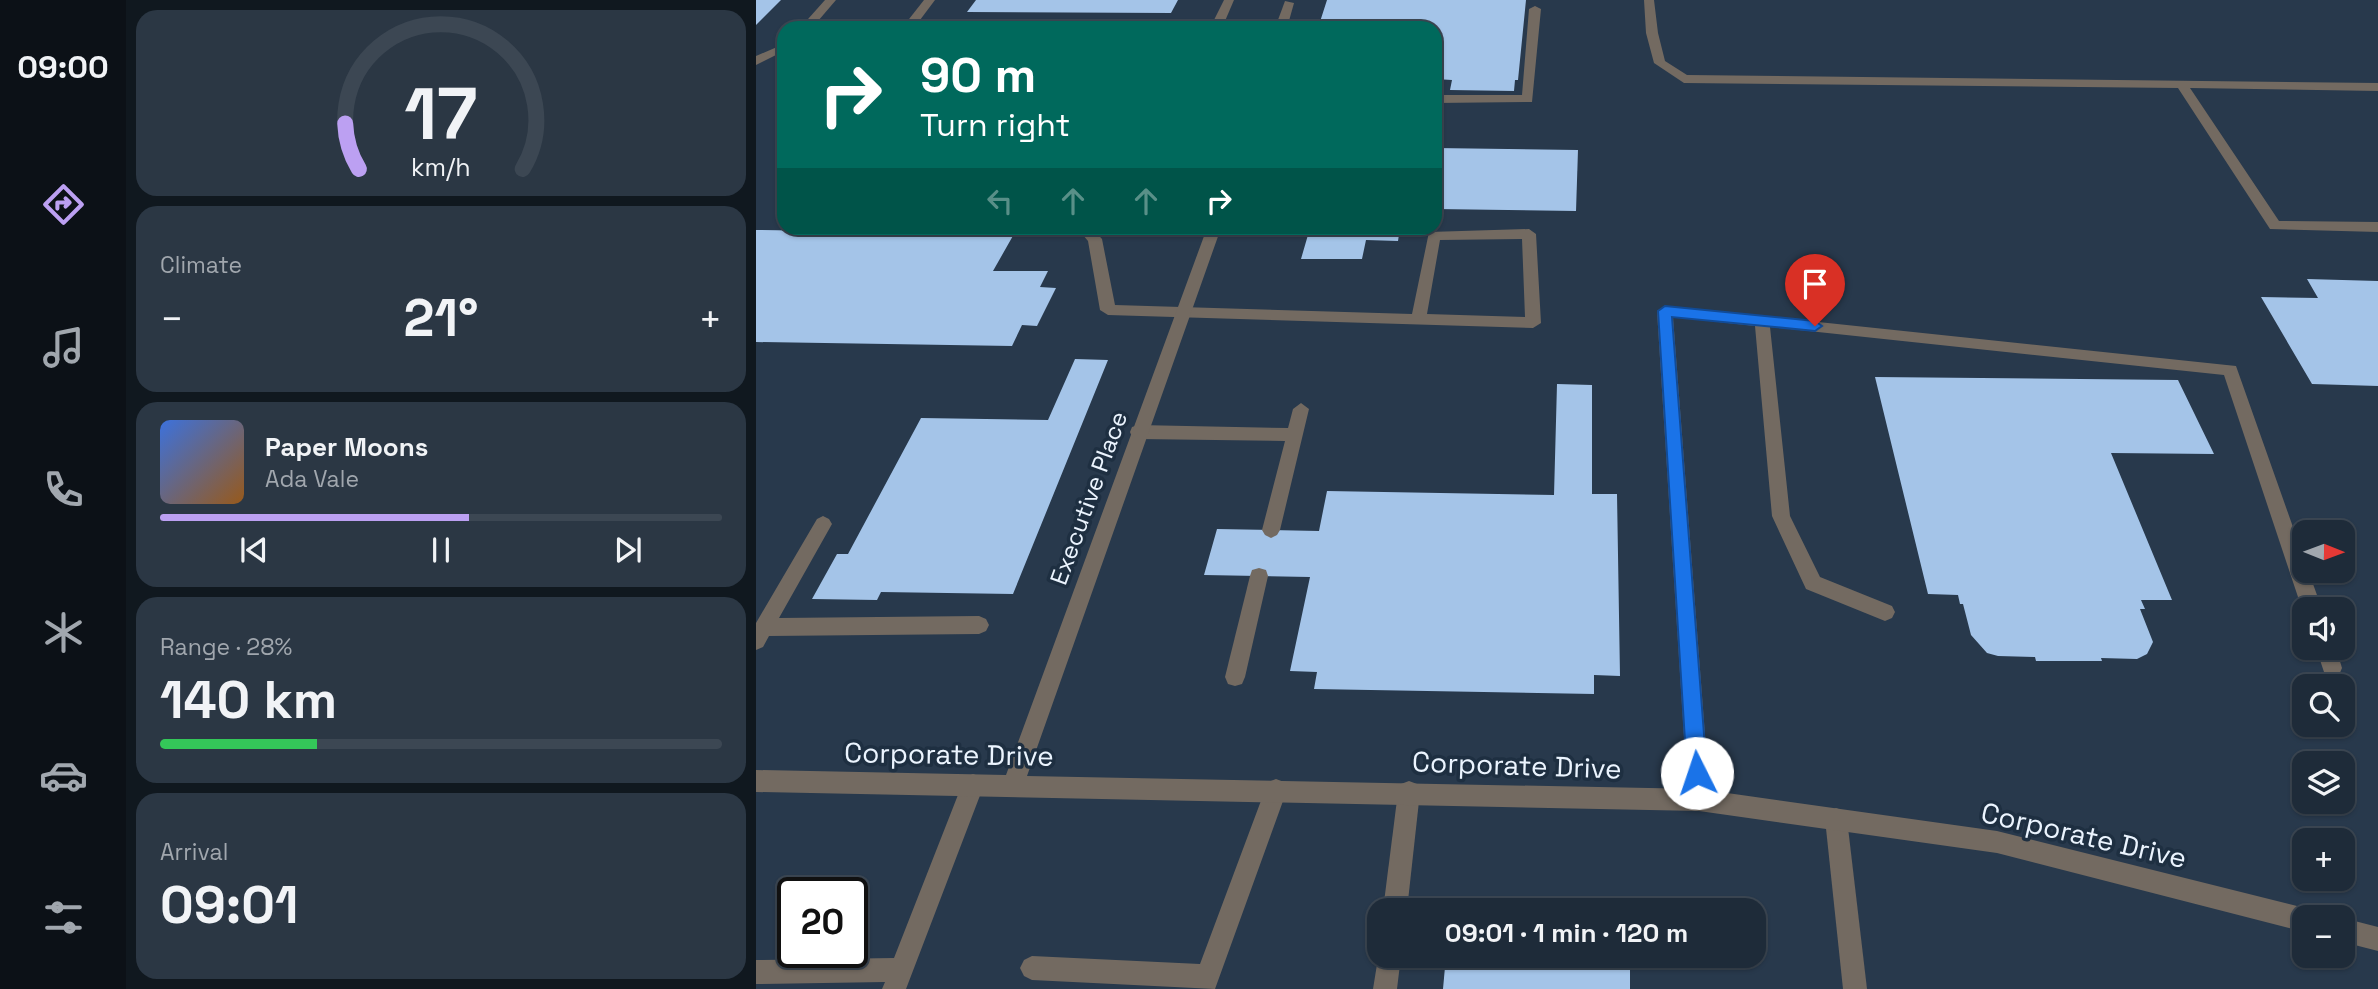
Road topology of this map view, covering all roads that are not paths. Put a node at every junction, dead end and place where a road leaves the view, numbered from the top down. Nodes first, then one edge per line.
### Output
1 (831, 0) edge
2 (930, 0) edge
3 (1229, 0) edge
4 (1649, 0) edge
5 (1289, 3) dead end
6 (1535, 9) dead end
7 (812, 21) edge
8 (914, 21) edge
9 (1219, 21) edge
10 (1283, 21) edge
11 (777, 50) edge
12 (756, 61) edge
13 (2181, 84) junction
14 (2378, 87) edge
15 (1442, 99) edge
16 (2378, 227) edge
17 (1091, 235) edge
18 (1211, 235) edge
19 (1434, 235) edge
20 (1442, 235) edge
21 (1182, 313) junction
22 (1418, 320) junction
23 (1762, 321) junction
24 (1301, 409) dead end
25 (1138, 432) junction
26 (1295, 435) junction
27 (823, 523) dead end
28 (1271, 530) dead end
29 (1259, 576) dead end
30 (2308, 597) edge
31 (1885, 612) dead end
32 (979, 625) dead end
33 (760, 634) edge
34 (2330, 660) edge
35 (2332, 668) dead end
36 (1235, 677) dead end
37 (756, 780) edge
38 (973, 785) junction
39 (1013, 785) junction
40 (1276, 790) junction
41 (1409, 792) junction
42 (1699, 800) junction
43 (1836, 819) junction
44 (1396, 898) edge
45 (2292, 917) edge
46 (2355, 933) edge
47 (2378, 939) edge
48 (1032, 968) dead end
49 (1388, 968) edge
50 (756, 972) edge
51 (898, 980) edge
52 (1205, 983) edge
53 (1385, 989) edge
54 (1855, 989) edge

1 - 7 street
2 - 8 street
3 - 9 street
4 - 13 street
5 - 10 street
6 - 15 street
11 - 12 street
13 - 14 street
13 - 16 street
17 - 21 street
18 - 21 street, Executive Place
19 - 22 street
20 - 22 street
21 - 22 street
21 - 25 street, Executive Place
23 - 30 street
23 - 31 street
23 - 42 street
24 - 26 street
25 - 26 street
25 - 39 street, Executive Place
26 - 28 street
27 - 33 street
29 - 36 street
32 - 33 street
34 - 35 street
37 - 38 street, Corporate Drive
38 - 39 street, Corporate Drive
38 - 51 street
39 - 40 street, Corporate Drive
40 - 41 street, Corporate Drive
40 - 52 street
41 - 42 street, Corporate Drive
41 - 44 street
42 - 43 street, Corporate Drive
43 - 45 street, Corporate Drive
43 - 54 street
46 - 47 street
48 - 52 street
49 - 53 street
50 - 51 street

